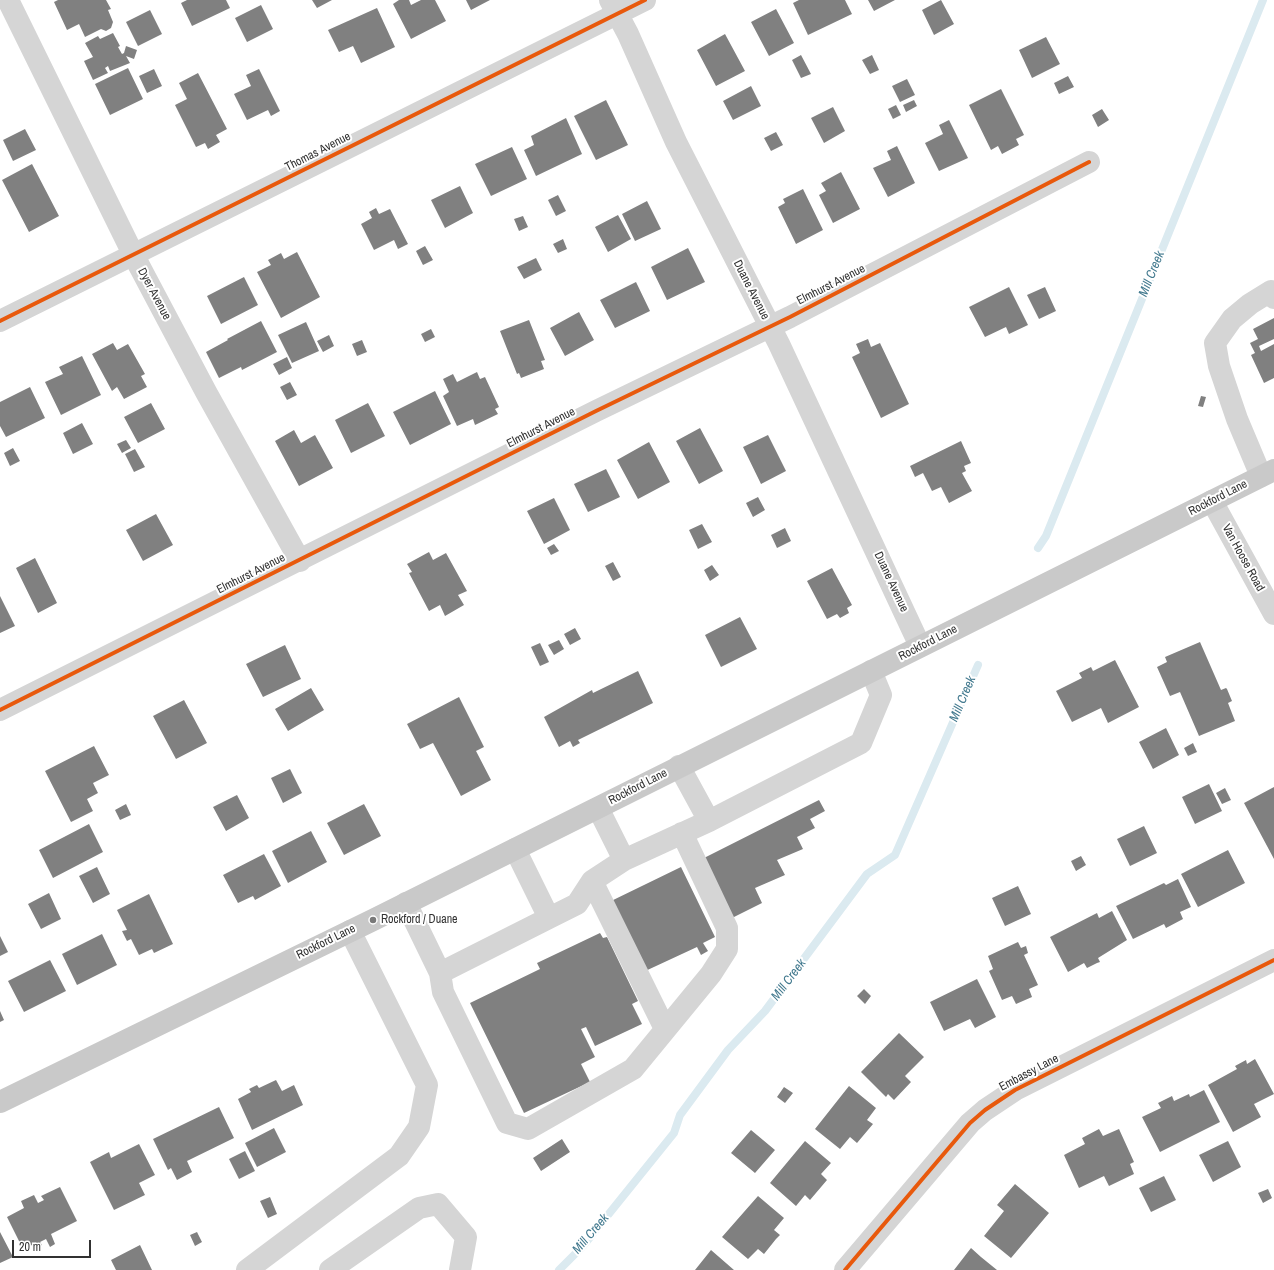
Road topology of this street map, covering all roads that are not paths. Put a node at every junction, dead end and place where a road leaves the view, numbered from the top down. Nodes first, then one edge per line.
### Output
1 (8, 0) edge
2 (645, 0) edge
3 (613, 7) edge
4 (1089, 162) dead end
5 (134, 256) junction
6 (1274, 298) edge
7 (0, 322) edge
8 (770, 327) junction
9 (1268, 473) edge
10 (1212, 501) junction
11 (300, 561) junction
12 (1274, 614) edge
13 (920, 646) junction
14 (871, 671) junction
15 (0, 710) edge
16 (679, 766) junction
17 (598, 808) junction
18 (709, 821) junction
19 (682, 833) junction
20 (515, 849) junction
21 (624, 860) junction
22 (592, 881) junction
23 (406, 903) junction
24 (549, 918) junction
25 (350, 931) junction
26 (1274, 960) edge
27 (440, 973) junction
28 (665, 1029) junction
29 (0, 1102) edge
30 (247, 1270) edge
31 (330, 1270) edge
32 (460, 1270) edge
33 (845, 1270) edge

1 - 5 street, Dyer Avenue
2 - 3 street, Thomas Avenue
3 - 5 street, Thomas Avenue
3 - 8 street, Duane Avenue
4 - 8 street, Elmhurst Avenue
5 - 7 street, Thomas Avenue
5 - 11 street, Dyer Avenue
6 - 9 street
8 - 11 street, Elmhurst Avenue
8 - 13 street, Duane Avenue
9 - 10 main road, Rockford Lane
10 - 12 street, Van Hoose Road
10 - 13 main road, Rockford Lane
11 - 15 street, Elmhurst Avenue
13 - 14 main road, Rockford Lane
14 - 16 main road, Rockford Lane
14 - 18 street
16 - 17 main road, Rockford Lane
16 - 18 street
17 - 20 main road, Rockford Lane
17 - 21 street
18 - 19 street
19 - 21 street
19 - 28 street
20 - 23 main road, Rockford Lane
20 - 24 street
21 - 22 street
22 - 24 street
22 - 28 street
23 - 25 main road, Rockford Lane
23 - 27 street
24 - 27 street
25 - 29 main road, Rockford Lane
25 - 30 street
26 - 33 street, Embassy Lane
27 - 28 street
31 - 32 street

